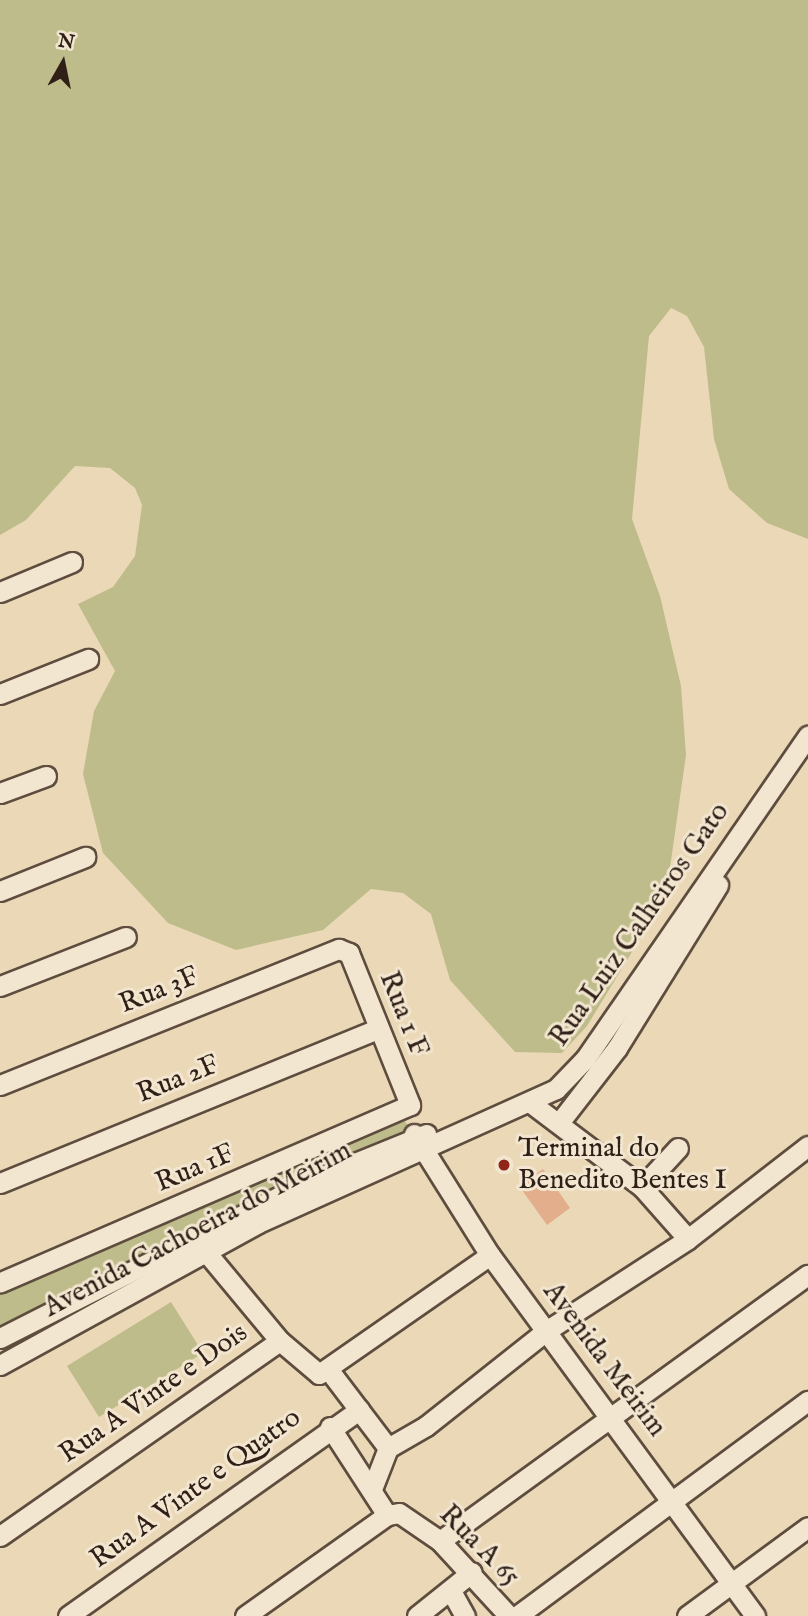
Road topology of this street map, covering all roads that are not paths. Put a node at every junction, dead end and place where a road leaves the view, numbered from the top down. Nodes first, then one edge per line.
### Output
1 (72, 562) dead end
2 (0, 592) edge
3 (88, 659) dead end
4 (0, 694) edge
5 (808, 736) edge
6 (808, 751) edge
7 (46, 776) dead end
8 (0, 793) edge
9 (85, 857) dead end
10 (0, 891) edge
11 (126, 937) dead end
12 (339, 949) joint
13 (0, 986) edge
14 (378, 1029) junction
15 (0, 1085) edge
16 (532, 1104) junction
17 (411, 1105) joint
18 (559, 1123) junction
19 (419, 1141) junction
20 (808, 1146) edge
21 (678, 1148) dead end
22 (0, 1183) edge
23 (642, 1187) junction
24 (688, 1239) junction
25 (206, 1252) junction
26 (490, 1255) junction
27 (808, 1275) edge
28 (0, 1282) edge
29 (546, 1331) junction
30 (0, 1338) edge
31 (280, 1341) junction
32 (0, 1365) edge
33 (328, 1368) junction
34 (808, 1401) edge
35 (359, 1410) junction
36 (614, 1418) junction
37 (330, 1427) junction
38 (388, 1448) junction
39 (372, 1489) junction
40 (672, 1498) junction
41 (387, 1515) junction
42 (808, 1527) edge
43 (0, 1536) edge
44 (440, 1541) junction
45 (472, 1572) junction
46 (732, 1584) junction
47 (451, 1591) junction
48 (68, 1616) edge
49 (246, 1616) edge
50 (417, 1616) edge
51 (466, 1616) edge
52 (509, 1616) edge
53 (517, 1616) edge
54 (687, 1616) edge
55 (755, 1616) edge

1 - 2 street
3 - 4 street
5 - 16 street, Rua Luiz Calheiros Gato
6 - 18 street
7 - 8 street
9 - 10 street
11 - 13 street
12 - 14 street, Rua 1 F
12 - 15 street, Rua 3F
14 - 17 street, Rua 1 F
14 - 22 street, Rua 2F
16 - 18 street
16 - 19 street, Rua Luiz Calheiros Gato
17 - 28 street, Rua 1F
18 - 23 street
19 - 25 street, Avenida Cachoeira do Meirim
19 - 26 street, Avenida Meirim
19 - 30 street, Avenida Cachoeira do Meirim
20 - 24 street
21 - 23 street
23 - 24 street
24 - 29 street
25 - 31 street
25 - 32 street, Avenida Cachoeira do Meirim
26 - 29 street, Avenida Meirim
26 - 33 street
27 - 36 street
29 - 36 street, Avenida Meirim
29 - 38 street
31 - 33 street, Rua A Vinte e Dois
31 - 43 street, Rua A Vinte e Dois
33 - 35 street
34 - 40 street
35 - 37 street, Rua A Vinte e Quatro
35 - 38 street
36 - 40 street, Avenida Meirim
36 - 44 street
37 - 39 street
37 - 48 street, Rua A Vinte e Quatro
38 - 39 street
39 - 41 street
40 - 46 street, Avenida Meirim
40 - 53 street
41 - 44 street, Rua A 65
41 - 49 street
42 - 46 street
44 - 45 street, Rua A 65
45 - 47 street
45 - 52 street, Rua A 65
46 - 54 street
46 - 55 street, Avenida Meirim
47 - 50 street
47 - 51 street

